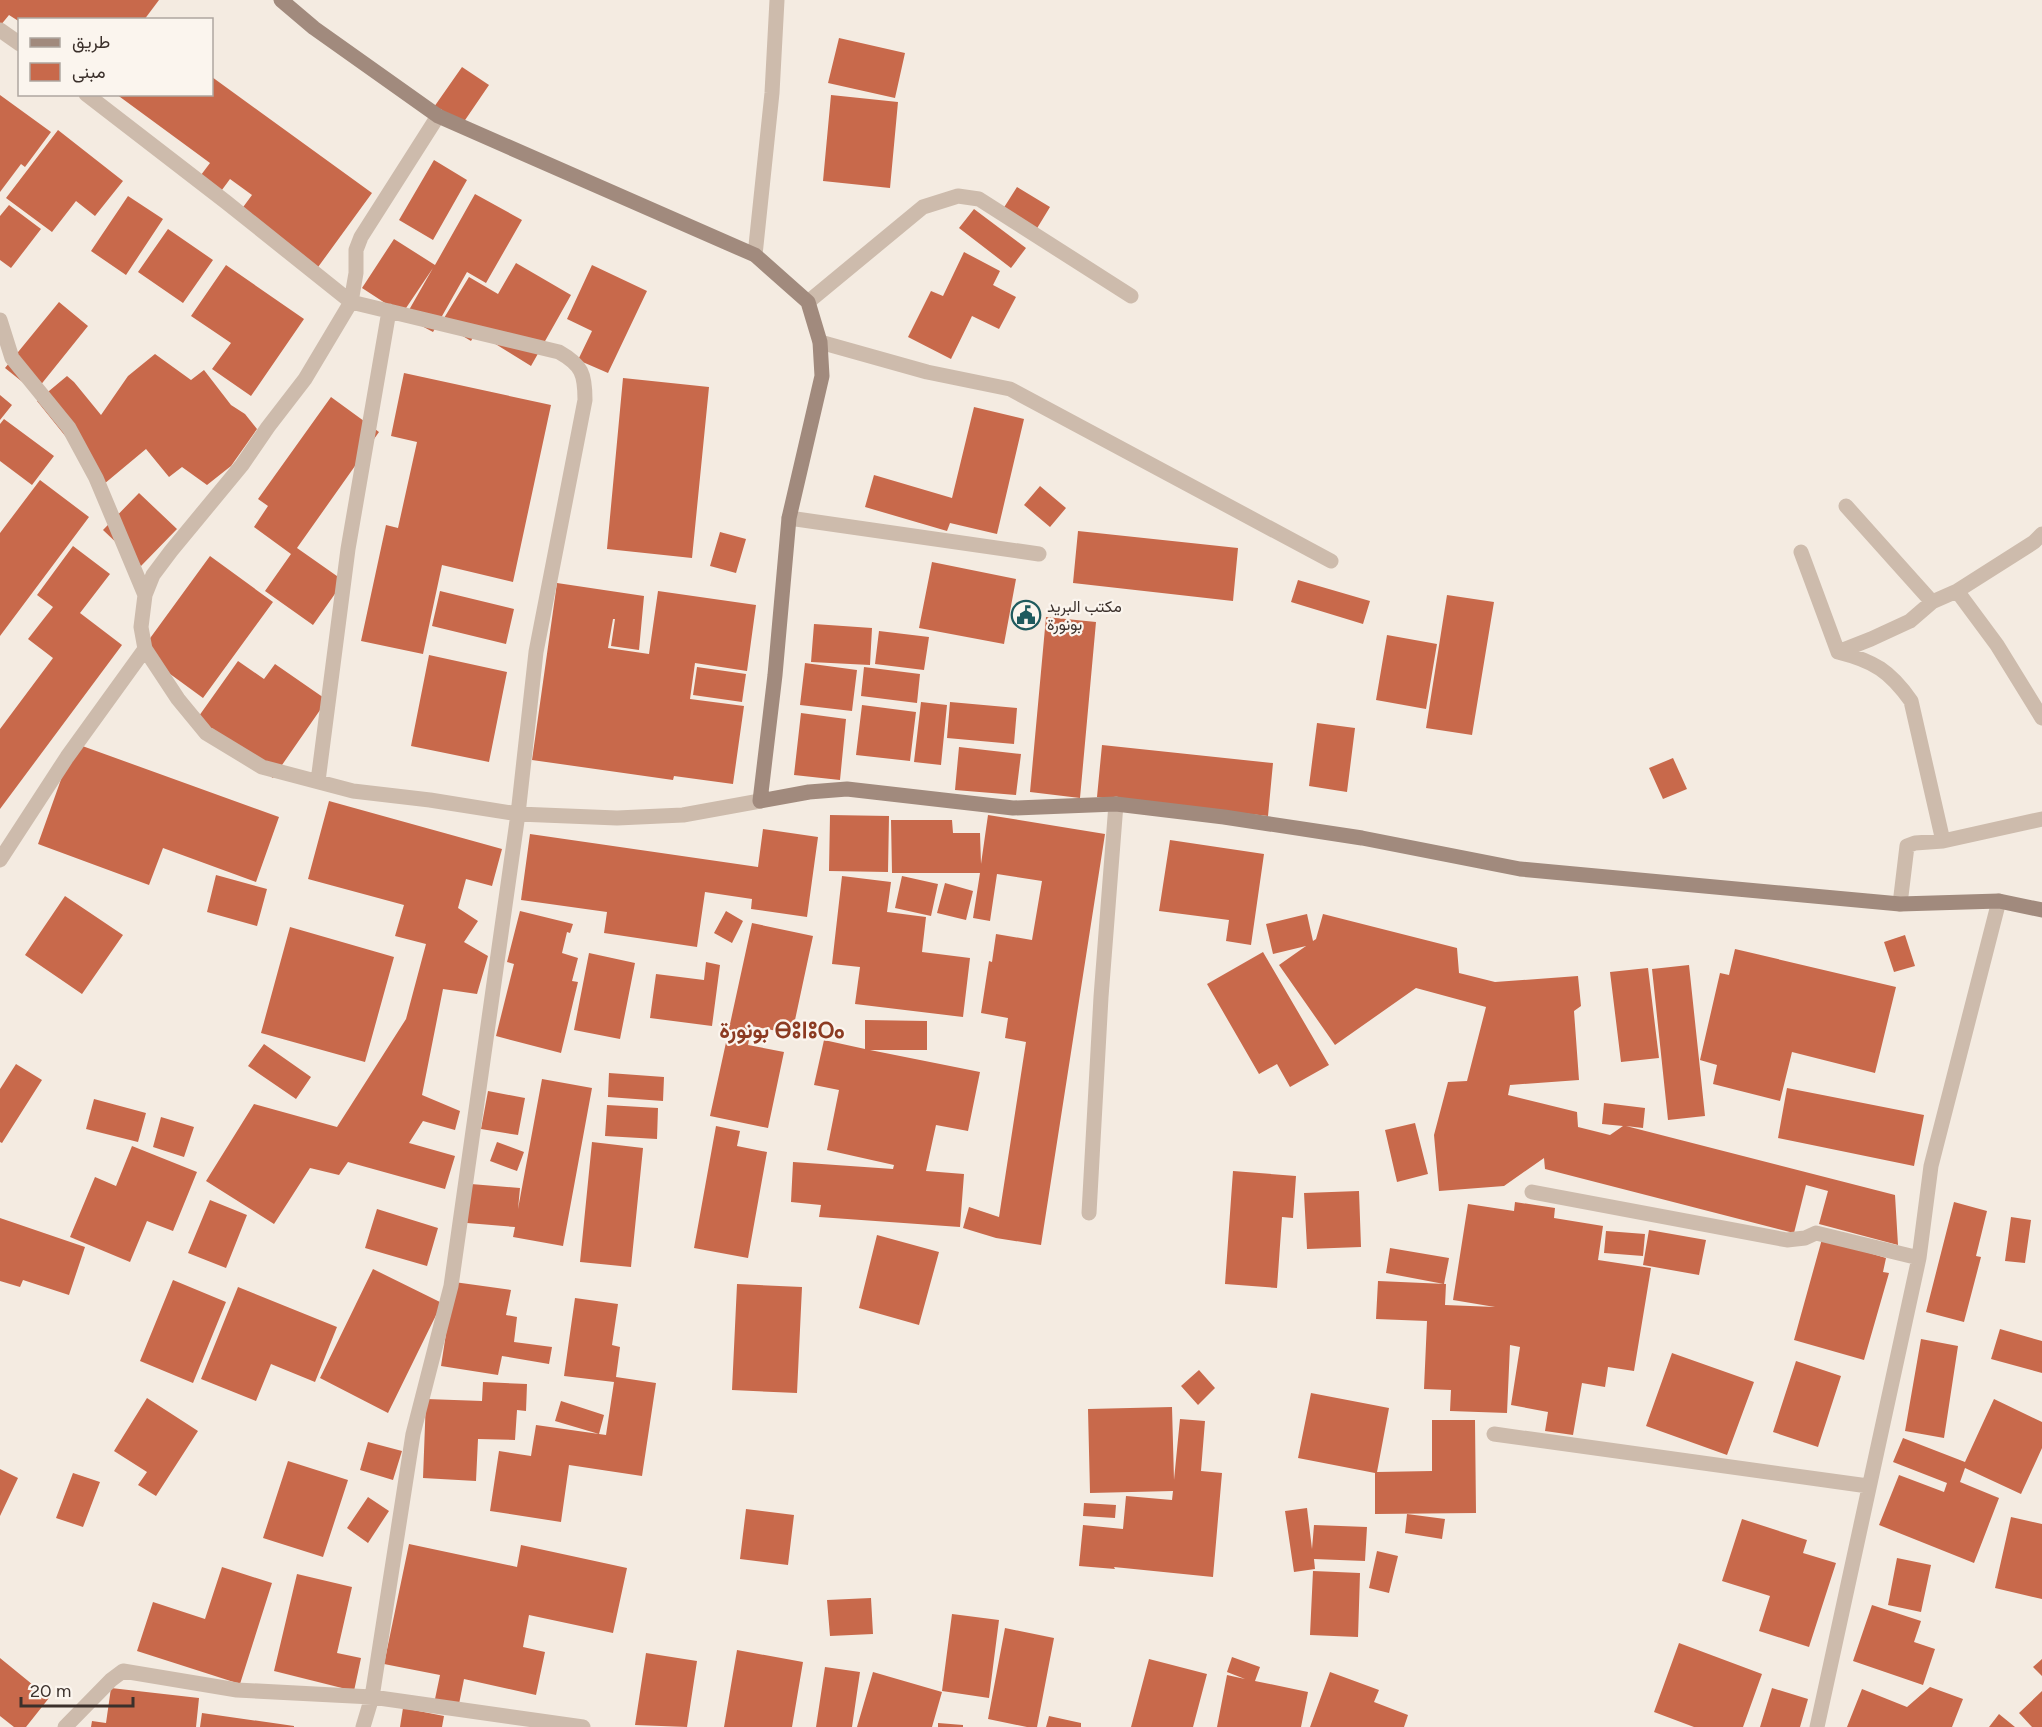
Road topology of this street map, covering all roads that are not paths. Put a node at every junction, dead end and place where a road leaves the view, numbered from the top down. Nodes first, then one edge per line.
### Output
1 (281, 0) edge
2 (776, 1) edge
3 (0, 30) edge
4 (18, 43) edge
5 (89, 96) edge
6 (438, 116) junction
7 (755, 255) junction
8 (1131, 296) dead end
9 (351, 302) junction
10 (808, 302) junction
11 (389, 311) junction
12 (0, 320) edge
13 (820, 342) junction
14 (7, 344) junction
15 (0, 360) edge
16 (1846, 506) dead end
17 (789, 519) junction
18 (2039, 543) edge
19 (1802, 552) dead end
20 (1039, 554) dead end
21 (1331, 561) dead end
22 (1957, 591) junction
23 (145, 595) junction
24 (1932, 602) junction
25 (145, 649) junction
26 (1838, 652) junction
27 (2042, 718) edge
28 (318, 782) junction
29 (760, 801) junction
30 (1116, 804) junction
31 (518, 814) junction
32 (2042, 819) edge
33 (1943, 841) junction
34 (0, 860) edge
35 (1999, 901) junction
36 (1900, 904) junction
37 (2042, 910) edge
38 (1532, 1192) dead end
39 (1089, 1213) dead end
40 (1919, 1258) junction
41 (1494, 1434) dead end
42 (1868, 1486) junction
43 (372, 1697) junction
44 (65, 1727) edge
45 (363, 1727) edge
46 (583, 1727) edge
47 (1816, 1727) edge

1 - 6 street
2 - 7 street
3 - 4 street
5 - 9 street
6 - 7 street
6 - 9 street
7 - 10 street
8 - 10 street
9 - 11 street
9 - 23 street
10 - 13 street
11 - 28 street
11 - 31 street
12 - 14 street
13 - 17 street
13 - 21 street
14 - 15 street
14 - 23 street
16 - 24 street
17 - 20 street
17 - 29 street
18 - 22 street
19 - 26 street
22 - 24 street
22 - 27 street
23 - 25 street
24 - 26 street
25 - 28 street
25 - 34 street
26 - 33 street
28 - 31 street
29 - 30 street
29 - 31 street
30 - 36 street
30 - 39 street
31 - 43 street
32 - 33 street
33 - 36 street
35 - 36 street
35 - 37 street
35 - 40 street
38 - 40 street
40 - 42 street
41 - 42 street
42 - 47 street
43 - 44 street
43 - 45 street
43 - 46 street

